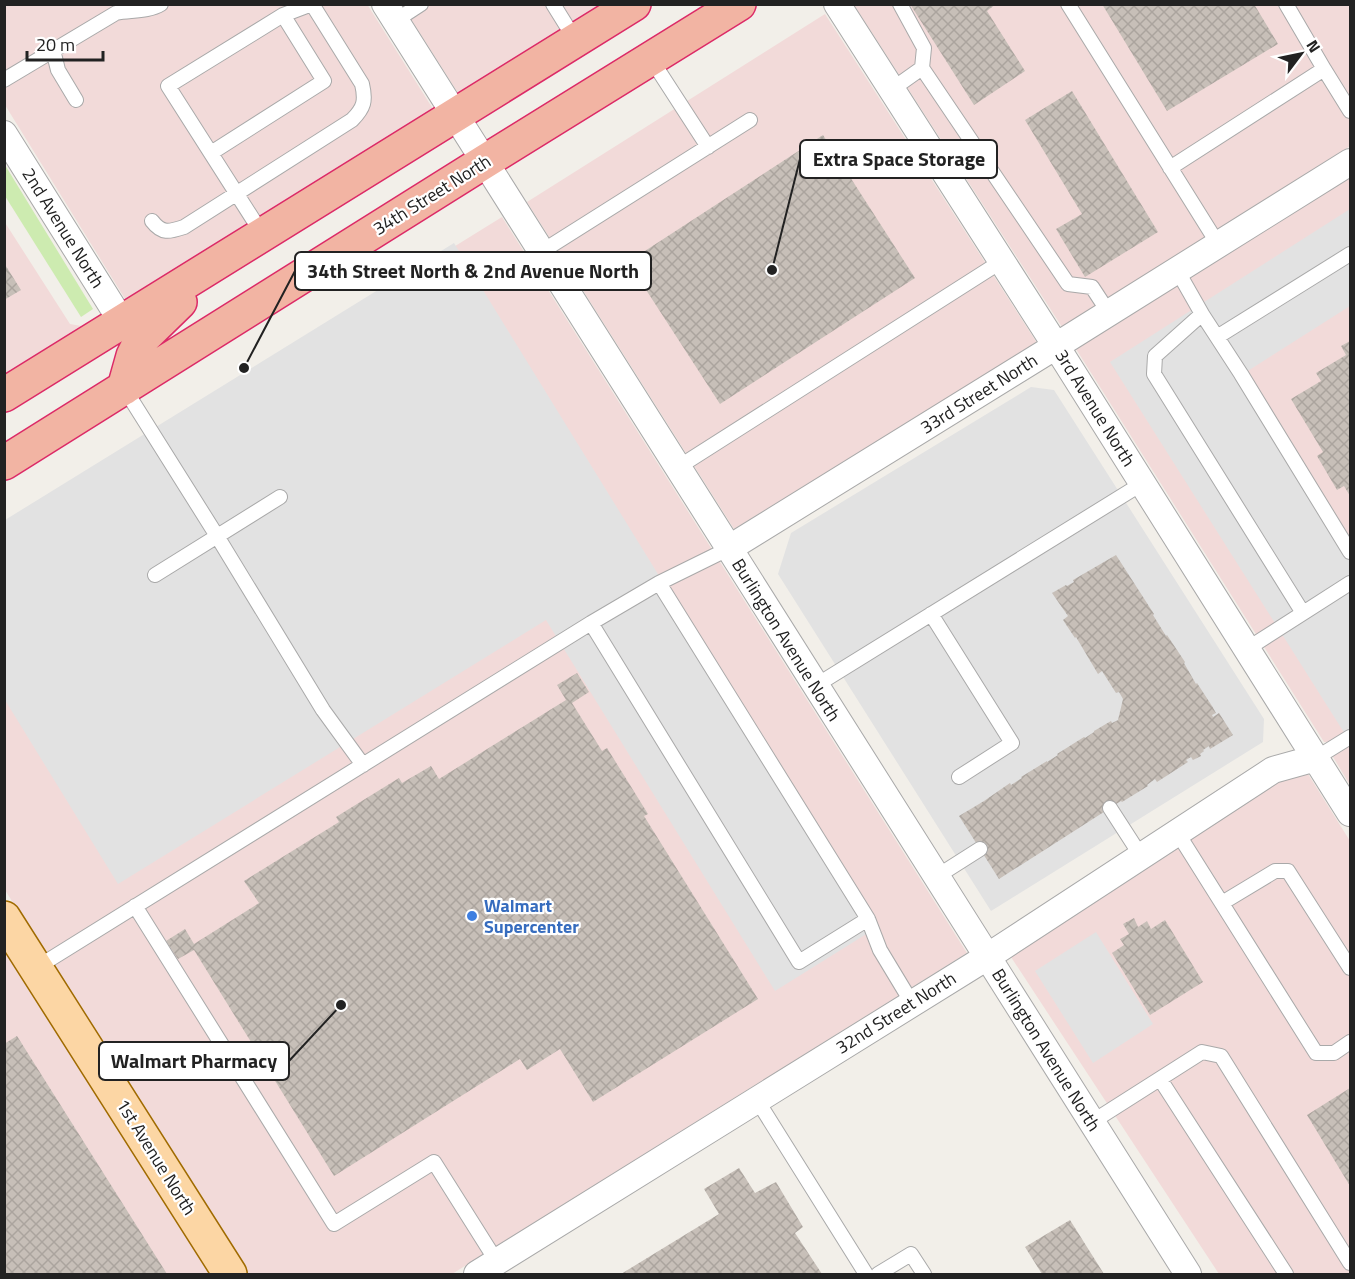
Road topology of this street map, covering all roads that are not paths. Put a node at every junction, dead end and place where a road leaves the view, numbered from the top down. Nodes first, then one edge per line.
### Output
1 (160, 4) edge
2 (312, 4) edge
3 (421, 4) edge
4 (553, 4) edge
5 (739, 4) edge
6 (837, 4) edge
7 (900, 4) edge
8 (1068, 4) edge
9 (1286, 4) edge
10 (623, 7) edge
11 (390, 13) edge
12 (283, 15) junction
13 (576, 41) junction
14 (53, 50) junction
15 (651, 59) junction
16 (922, 68) junction
17 (1324, 69) junction
18 (4, 80) edge
19 (891, 90) junction
20 (76, 100) dead end
21 (1350, 111) edge
22 (455, 116) junction
23 (750, 120) dead end
24 (4, 134) edge
25 (708, 147) junction
26 (976, 147) junction
27 (211, 153) junction
28 (484, 162) junction
29 (1350, 162) edge
30 (942, 168) junction
31 (1170, 168) junction
32 (237, 194) junction
33 (152, 221) dead end
34 (262, 235) junction
35 (1218, 244) junction
36 (541, 252) junction
37 (1350, 254) edge
38 (222, 260) junction
39 (1002, 261) junction
40 (1178, 270) junction
41 (1109, 313) junction
42 (1202, 314) junction
43 (122, 322) junction
44 (1217, 338) junction
45 (1056, 346) junction
46 (124, 388) junction
47 (4, 395) edge
48 (4, 463) edge
49 (677, 468) junction
50 (1143, 483) junction
51 (280, 497) dead end
52 (218, 536) junction
53 (728, 549) junction
54 (1350, 552) edge
55 (155, 575) dead end
56 (659, 583) junction
57 (1350, 583) edge
58 (1303, 613) junction
59 (931, 614) junction
60 (591, 623) junction
61 (1247, 649) junction
62 (815, 686) junction
63 (1350, 737) edge
64 (1316, 758) junction
65 (363, 765) junction
66 (959, 777) dead end
67 (1110, 808) dead end
68 (1350, 813) edge
69 (1177, 832) junction
70 (980, 849) dead end
71 (1141, 856) junction
72 (936, 877) junction
73 (1222, 903) junction
74 (135, 906) junction
75 (4, 918) edge
76 (868, 919) junction
77 (987, 957) junction
78 (36, 968) junction
79 (1350, 968) edge
80 (912, 1004) junction
81 (1350, 1042) edge
82 (1160, 1078) junction
83 (757, 1100) junction
84 (1092, 1122) junction
85 (1350, 1263) edge
86 (487, 1268) edge
87 (230, 1275) edge
88 (866, 1275) edge
89 (878, 1275) edge
90 (924, 1275) edge
91 (1188, 1275) edge
92 (1286, 1275) edge

1 - 14 lane
2 - 12 lane
2 - 32 lane
3 - 11 lane
4 - 13 lane
5 - 15 highway, 34th Street North
6 - 19 street, 3rd Avenue North
7 - 16 lane
8 - 31 lane
9 - 17 lane
10 - 13 highway
11 - 22 street, Burlington Avenue North
12 - 27 lane
12 - 27 lane
13 - 22 highway
14 - 18 lane
14 - 20 lane
15 - 25 lane
15 - 28 highway, 34th Street North
16 - 19 lane
16 - 26 lane
17 - 21 lane
17 - 31 lane
19 - 30 street, 3rd Avenue North
22 - 28 street, Burlington Avenue North
22 - 34 highway
23 - 25 lane
24 - 43 street, 2nd Avenue North
25 - 36 lane
26 - 30 lane
26 - 41 lane
27 - 32 lane
28 - 36 street, Burlington Avenue North
28 - 46 highway, 34th Street North
29 - 35 street, 33rd Street North
30 - 39 street, 3rd Avenue North
31 - 35 lane
32 - 33 lane
32 - 34 lane
34 - 38 highway
35 - 40 street, 33rd Street North
36 - 49 street, Burlington Avenue North
37 - 44 lane
38 - 43 highway
38 - 46 highway
39 - 45 street, 3rd Avenue North
39 - 49 lane
40 - 41 street, 33rd Street North
40 - 42 lane
41 - 45 street, 33rd Street North
42 - 44 lane
42 - 58 lane
43 - 47 highway
44 - 54 lane
45 - 50 street, 3rd Avenue North
45 - 53 street, 33rd Street North
46 - 48 highway, 34th Street North
46 - 52 lane
49 - 53 street, Burlington Avenue North
50 - 59 lane
50 - 61 street, 3rd Avenue North
51 - 52 lane
52 - 55 lane
52 - 65 lane
53 - 56 lane
53 - 62 street, Burlington Avenue North
56 - 60 lane
56 - 76 lane
57 - 58 lane
58 - 61 lane
59 - 62 lane
59 - 66 lane
60 - 65 lane
60 - 76 lane
61 - 64 street, 3rd Avenue North
62 - 72 street, Burlington Avenue North
63 - 64 lane
64 - 68 street, 3rd Avenue North
64 - 69 street, 32nd Street North
65 - 74 lane
67 - 71 lane
69 - 71 street, 32nd Street North
69 - 73 lane
70 - 72 lane
71 - 77 street, 32nd Street North
72 - 77 street, Burlington Avenue North
73 - 79 lane
73 - 81 lane
74 - 78 lane
74 - 86 lane
75 - 78 main road, 1st Avenue North
76 - 80 lane
77 - 80 street, 32nd Street North
77 - 84 street, Burlington Avenue North
78 - 87 main road, 1st Avenue North
80 - 83 street, 32nd Street North
82 - 84 lane
82 - 85 lane
82 - 92 lane
83 - 86 street, 32nd Street North
83 - 88 lane
84 - 91 street, Burlington Avenue North
89 - 90 lane

